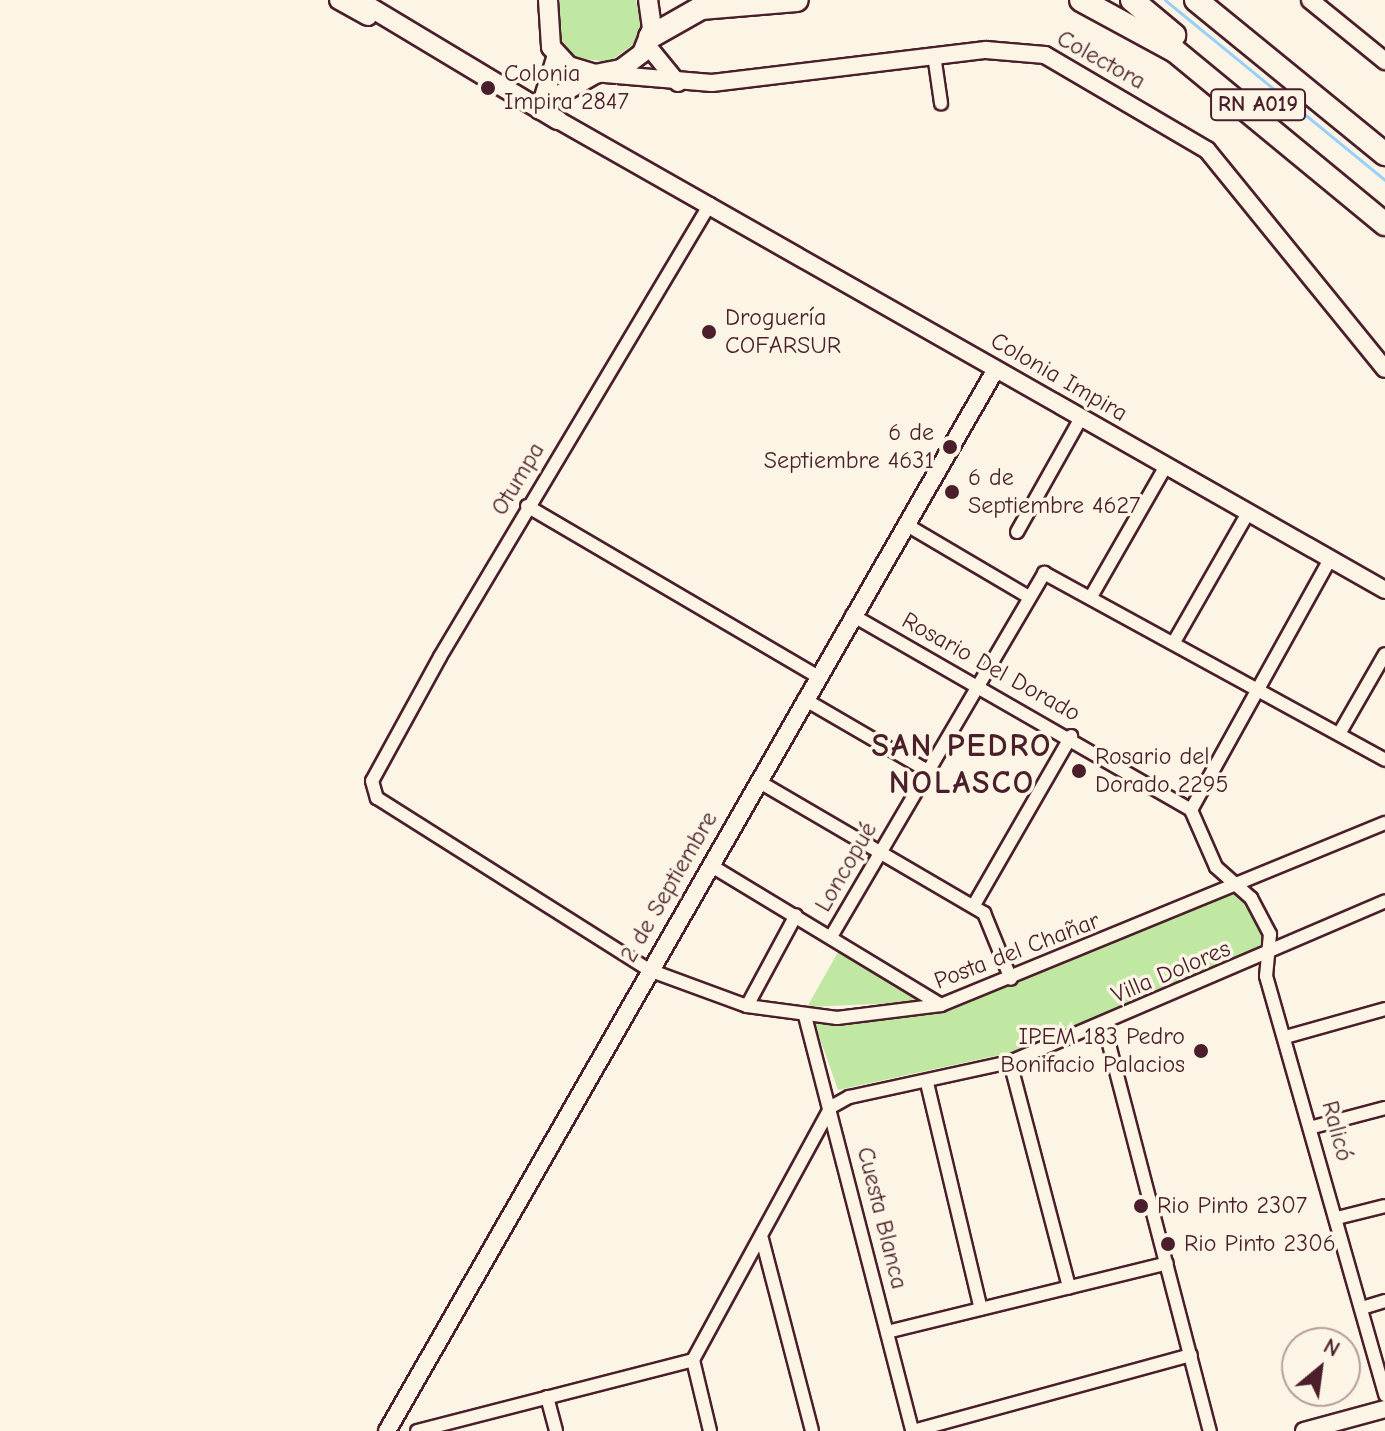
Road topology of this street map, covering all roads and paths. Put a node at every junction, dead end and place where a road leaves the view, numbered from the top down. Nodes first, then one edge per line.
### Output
1 (339, 0) edge
2 (358, 0) edge
3 (648, 0) edge
4 (797, 0) edge
5 (1081, 0) edge
6 (1132, 0) edge
7 (1196, 0) edge
8 (1217, 0) edge
9 (1310, 0) edge
10 (546, 2) edge
11 (648, 41) junction
12 (557, 55) junction
13 (934, 55) junction
14 (1385, 61) edge
15 (599, 74) junction
16 (680, 83) junction
17 (941, 103) dead end
18 (539, 106) junction
19 (558, 120) joint
20 (1385, 152) edge
21 (710, 204) junction
22 (1385, 209) edge
23 (1385, 224) edge
24 (996, 369) junction
25 (1385, 369) edge
26 (1081, 418) junction
27 (1166, 466) junction
28 (527, 506) junction
29 (1248, 513) junction
30 (905, 524) junction
31 (1017, 532) dead end
32 (1330, 559) junction
33 (1385, 590) edge
34 (1092, 595) junction
35 (1027, 596) junction
36 (852, 615) junction
37 (1174, 642) junction
38 (1385, 654) edge
39 (817, 676) junction
40 (977, 684) junction
41 (1257, 689) junction
42 (804, 699) junction
43 (1339, 734) junction
44 (1071, 736) junction
45 (1385, 760) edge
46 (926, 770) junction
47 (372, 781) joint
48 (758, 781) junction
49 (1191, 810) junction
50 (1385, 823) edge
51 (880, 852) junction
52 (710, 865) junction
53 (1239, 888) junction
54 (1385, 901) edge
55 (974, 905) junction
56 (796, 915) junction
57 (832, 935) junction
58 (1267, 952) junction
59 (649, 970) junction
60 (1011, 979) junction
61 (941, 1005) junction
62 (747, 1006) junction
63 (1385, 1009) edge
64 (805, 1016) junction
65 (1104, 1025) junction
66 (1289, 1036) junction
67 (1010, 1062) junction
68 (927, 1083) junction
69 (831, 1107) junction
70 (1385, 1108) edge
71 (1313, 1127) junction
72 (1385, 1206) edge
73 (1337, 1218) junction
74 (762, 1239) junction
75 (1167, 1263) junction
76 (1069, 1287) junction
77 (1385, 1301) edge
78 (1362, 1308) junction
79 (981, 1309) junction
80 (887, 1332) junction
81 (1191, 1355) junction
82 (693, 1360) junction
83 (1385, 1395) edge
84 (547, 1397) junction
85 (1385, 1409) edge
86 (387, 1431) edge
87 (417, 1431) edge
88 (556, 1431) edge
89 (710, 1431) edge
90 (812, 1431) edge
91 (913, 1431) edge
92 (1210, 1431) edge
93 (1304, 1431) edge

1 - 18 main road, Colonia Impira
2 - 18 main road, Colonia Impira
3 - 11 main road
4 - 11 highway
5 - 23 highway
6 - 22 highway, RN A019
7 - 20 highway, RN A019
8 - 20 highway
9 - 14 street
10 - 12 main road
11 - 15 main road
11 - 16 street
12 - 15 main road
12 - 18 main road
13 - 16 street, Colectora
13 - 17 street
13 - 25 street, Colectora
15 - 16 street, Colectora
15 - 18 main road
18 - 19 main road, Colonia Impira
19 - 21 street, Colonia Impira
21 - 24 street, Colonia Impira
21 - 28 street, Otumpa
24 - 26 street, Colonia Impira
24 - 30 street, 2 de Septiembre
26 - 27 street, Colonia Impira
26 - 31 street
27 - 29 street, Colonia Impira
27 - 34 street
28 - 39 street
28 - 47 street, Otumpa
29 - 32 street, Colonia Impira
29 - 37 street
30 - 35 street
30 - 36 street, 2 de Septiembre
32 - 33 street, Colonia Impira
32 - 41 street
34 - 35 street, Loncopué
34 - 37 street
35 - 40 street, Loncopué
36 - 39 street, 2 de Septiembre
36 - 40 street, Rosario Del Dorado
37 - 41 street
38 - 43 street
39 - 42 street, 2 de Septiembre
40 - 44 street, Rosario Del Dorado
40 - 46 street, Loncopué
41 - 43 street
41 - 49 street
42 - 46 street
42 - 48 street, 2 de Septiembre
43 - 45 street
44 - 49 street, Rosario Del Dorado
44 - 55 street
46 - 51 street, Loncopué
47 - 59 street, Posta del Chañar
48 - 51 street
48 - 52 street, 2 de Septiembre
49 - 53 street
50 - 53 street, Posta del Chañar
51 - 55 street
51 - 57 street, Loncopué
52 - 56 street
52 - 59 street, 2 de Septiembre
53 - 58 street, Ralicó
53 - 60 street, Posta del Chañar
54 - 58 street, Villa Dolores
55 - 60 street
56 - 57 street
56 - 62 street, Loncopué
57 - 61 street
58 - 65 street, Villa Dolores
58 - 66 street, Ralicó
59 - 62 street, Posta del Chañar
59 - 86 street, 2 de Septiembre
60 - 61 street, Posta del Chañar
61 - 64 street, Posta del Chañar
62 - 64 street, Posta del Chañar
63 - 66 street
64 - 69 street, Cuesta Blanca
65 - 67 street, Villa Dolores
65 - 75 street
66 - 71 street, Ralicó
67 - 68 street, Villa Dolores
67 - 76 street
68 - 69 street, Villa Dolores
68 - 79 street
69 - 74 street
69 - 80 street, Cuesta Blanca
70 - 71 street
71 - 73 street, Ralicó
72 - 73 street
73 - 78 street, Ralicó
74 - 82 street
74 - 90 street
75 - 76 street
75 - 81 street
76 - 79 street
77 - 78 street
78 - 83 street, Ralicó
79 - 80 street
80 - 91 street, Cuesta Blanca
81 - 91 street
81 - 92 street
82 - 84 street
82 - 89 street
84 - 87 street
84 - 88 street
85 - 93 street

